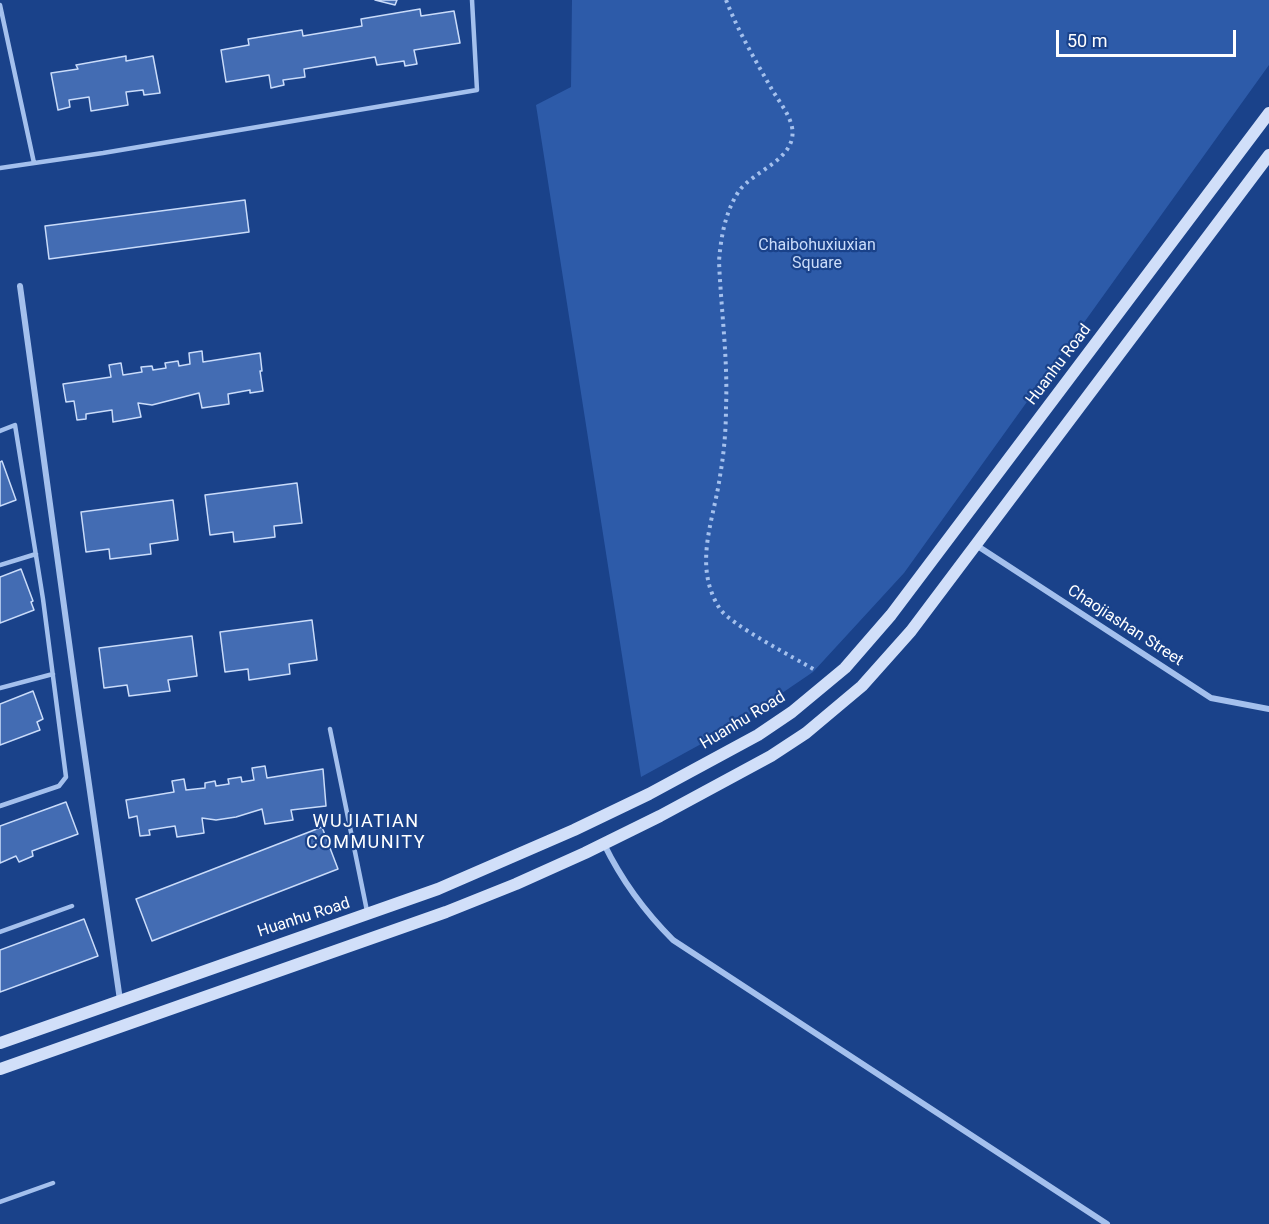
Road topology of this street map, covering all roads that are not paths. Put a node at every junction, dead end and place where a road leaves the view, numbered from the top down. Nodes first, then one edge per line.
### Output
1 (472, 0) edge
2 (0, 5) edge
3 (1269, 113) edge
4 (1269, 155) edge
5 (34, 163) junction
6 (0, 168) edge
7 (20, 286) dead end
8 (0, 431) edge
9 (976, 545) junction
10 (36, 554) junction
11 (0, 565) edge
12 (53, 674) junction
13 (0, 688) edge
14 (1269, 709) edge
15 (330, 729) dead end
16 (0, 806) edge
17 (604, 844) junction
18 (72, 906) dead end
19 (368, 914) junction
20 (0, 932) edge
21 (120, 1000) junction
22 (0, 1043) edge
23 (0, 1069) edge
24 (53, 1183) dead end
25 (0, 1202) edge
26 (1107, 1224) edge

1 - 5 lane
2 - 5 lane
3 - 19 street, Huanhu Road
4 - 9 street
5 - 6 lane
7 - 21 street
8 - 10 lane
9 - 14 street, Chaojiashan Street
9 - 17 street
10 - 11 lane
10 - 12 lane
12 - 13 lane
12 - 16 lane
15 - 19 lane
17 - 23 street
17 - 26 street
18 - 20 lane
19 - 21 street, Huanhu Road
21 - 22 street, Huanhu Road
24 - 25 lane

